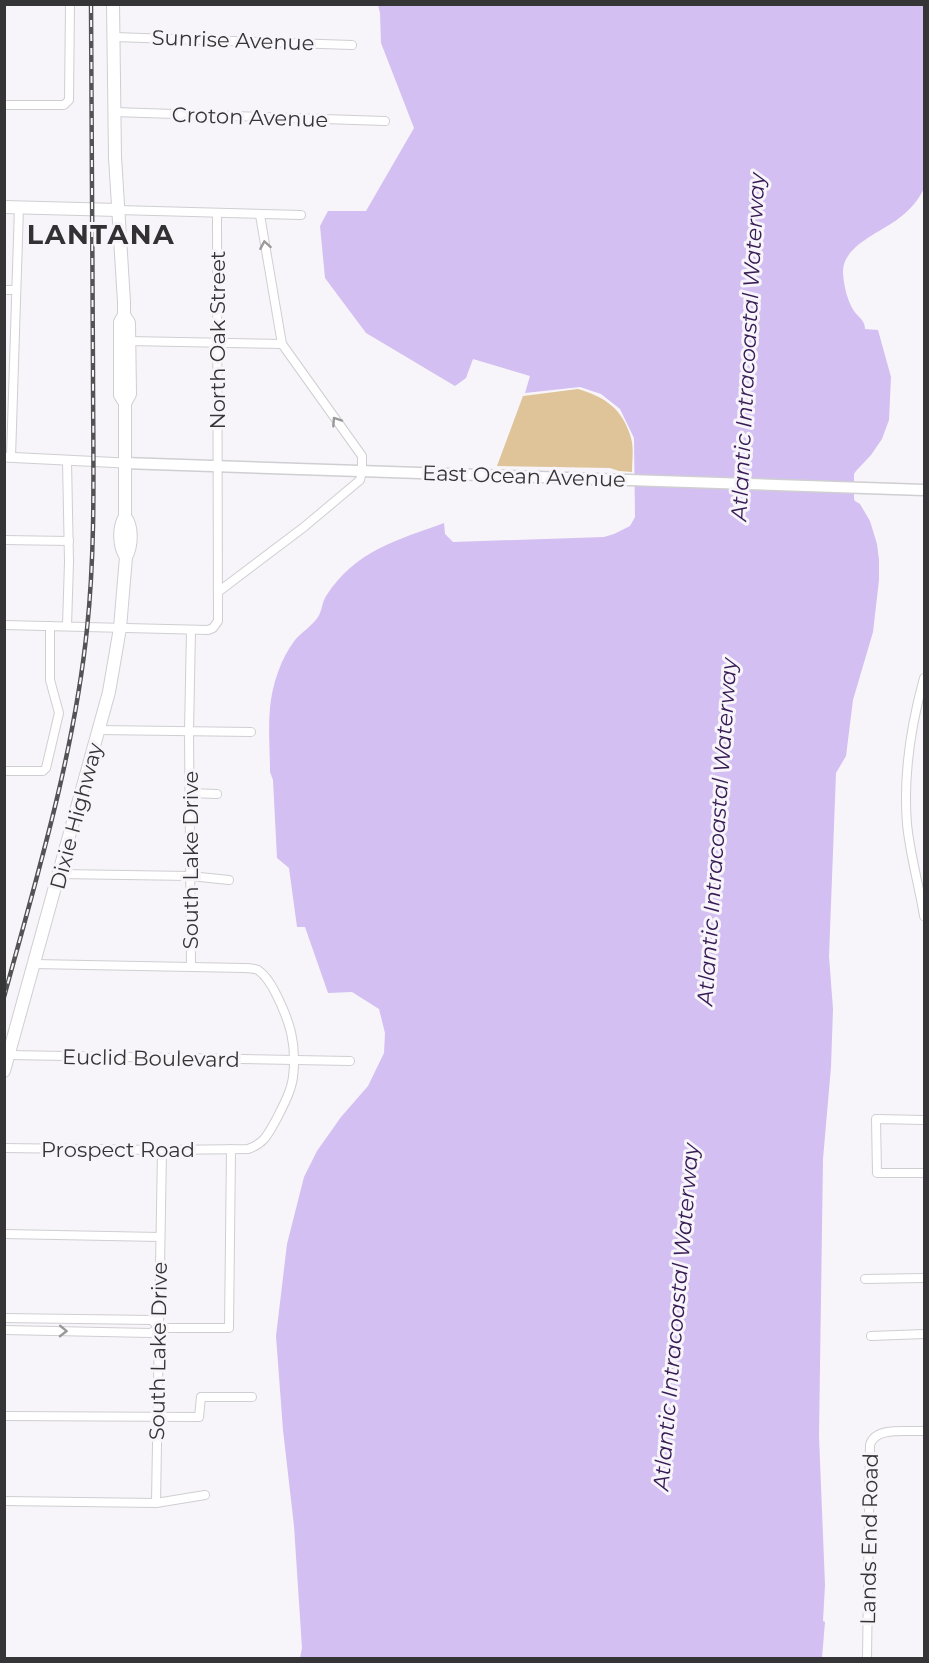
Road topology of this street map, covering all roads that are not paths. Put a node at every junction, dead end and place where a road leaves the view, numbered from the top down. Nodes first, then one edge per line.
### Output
1 (70, 4) edge
2 (113, 4) edge
3 (114, 36) junction
4 (352, 45) dead end
5 (4, 105) edge
6 (114, 112) junction
7 (385, 121) dead end
8 (4, 207) edge
9 (19, 207) junction
10 (118, 210) junction
11 (216, 214) junction
12 (260, 216) junction
13 (301, 216) dead end
14 (4, 290) edge
15 (16, 290) junction
16 (124, 315) junction
17 (129, 340) junction
18 (217, 343) junction
19 (282, 344) junction
20 (9, 374) edge
21 (125, 403) junction
22 (8, 457) edge
23 (67, 461) junction
24 (124, 463) junction
25 (218, 465) junction
26 (362, 471) junction
27 (924, 490) edge
28 (4, 540) edge
29 (69, 541) junction
30 (218, 592) junction
31 (4, 625) edge
32 (50, 626) junction
33 (67, 626) junction
34 (120, 628) junction
35 (191, 630) junction
36 (924, 678) edge
37 (99, 730) junction
38 (189, 731) junction
39 (251, 732) dead end
40 (4, 771) edge
41 (190, 793) junction
42 (217, 794) dead end
43 (60, 874) junction
44 (190, 876) junction
45 (229, 880) dead end
46 (924, 907) edge
47 (924, 916) edge
48 (34, 964) junction
49 (191, 967) junction
50 (8, 1055) junction
51 (294, 1060) junction
52 (350, 1061) dead end
53 (4, 1071) edge
54 (924, 1120) edge
55 (4, 1148) edge
56 (231, 1149) junction
57 (162, 1150) junction
58 (924, 1173) edge
59 (4, 1234) edge
60 (160, 1237) junction
61 (924, 1278) edge
62 (865, 1280) dead end
63 (4, 1318) edge
64 (159, 1328) junction
65 (4, 1330) edge
66 (924, 1334) edge
67 (871, 1336) dead end
68 (252, 1397) dead end
69 (4, 1416) edge
70 (157, 1416) junction
71 (924, 1431) edge
72 (205, 1495) dead end
73 (4, 1502) edge
74 (156, 1503) junction
75 (867, 1659) edge

1 - 5 street
2 - 3 main road, Dixie Highway
3 - 4 street, Sunrise Avenue
3 - 6 main road, Dixie Highway
6 - 7 street, Croton Avenue
6 - 10 main road, Dixie Highway
8 - 9 main road
9 - 10 main road
9 - 15 street
10 - 11 street
10 - 16 main road, Dixie Highway
11 - 12 street
11 - 18 street, North Oak Street
12 - 13 street
19 -> 12 street
14 - 15 street
15 - 20 street
16 - 17 main road, Dixie Highway
16 - 21 main road, Dixie Highway
17 - 18 street
17 - 21 main road, Dixie Highway
18 - 19 street
18 - 25 street, North Oak Street
26 -> 19 street
20 - 22 street
21 - 24 main road, Dixie Highway
22 - 23 street
23 - 24 street
23 - 29 street
24 - 25 main road, East Ocean Avenue
24 - 34 main road, Dixie Highway
25 - 26 main road, East Ocean Avenue
25 - 30 street, North Oak Street
26 - 27 main road, East Ocean Avenue
26 - 30 street
28 - 29 street
29 - 33 street
30 - 35 street, North Oak Street
31 - 32 street
32 - 33 street
32 - 40 street
33 - 34 street
34 - 35 street
34 - 37 main road, Dixie Highway
35 - 38 street, South Lake Drive
36 - 46 street
37 - 38 street
37 - 43 main road, Dixie Highway
38 - 39 street
38 - 41 street, South Lake Drive
41 - 42 street
41 - 44 street, South Lake Drive
43 - 44 street
43 - 48 main road, Dixie Highway
44 - 45 street
44 - 49 street, South Lake Drive
46 - 47 street
48 - 49 street
48 - 50 main road, Dixie Highway
49 - 51 street, South Lake Drive
50 - 51 street, Euclid Boulevard
50 - 53 main road, Dixie Highway
51 - 52 street, Euclid Boulevard
51 - 56 street, South Lake Drive
54 - 58 street
55 - 57 street, Prospect Road
56 - 57 street, Prospect Road
56 - 64 street
57 - 60 street, South Lake Drive
59 - 60 street
60 - 64 street, South Lake Drive
61 - 62 street
63 - 64 street
65 -> 64 street
64 - 70 street, South Lake Drive
66 - 67 street
68 - 70 street
69 - 70 street
70 - 74 street, South Lake Drive
71 - 75 street, Lands End Road
72 - 74 street
73 - 74 street

